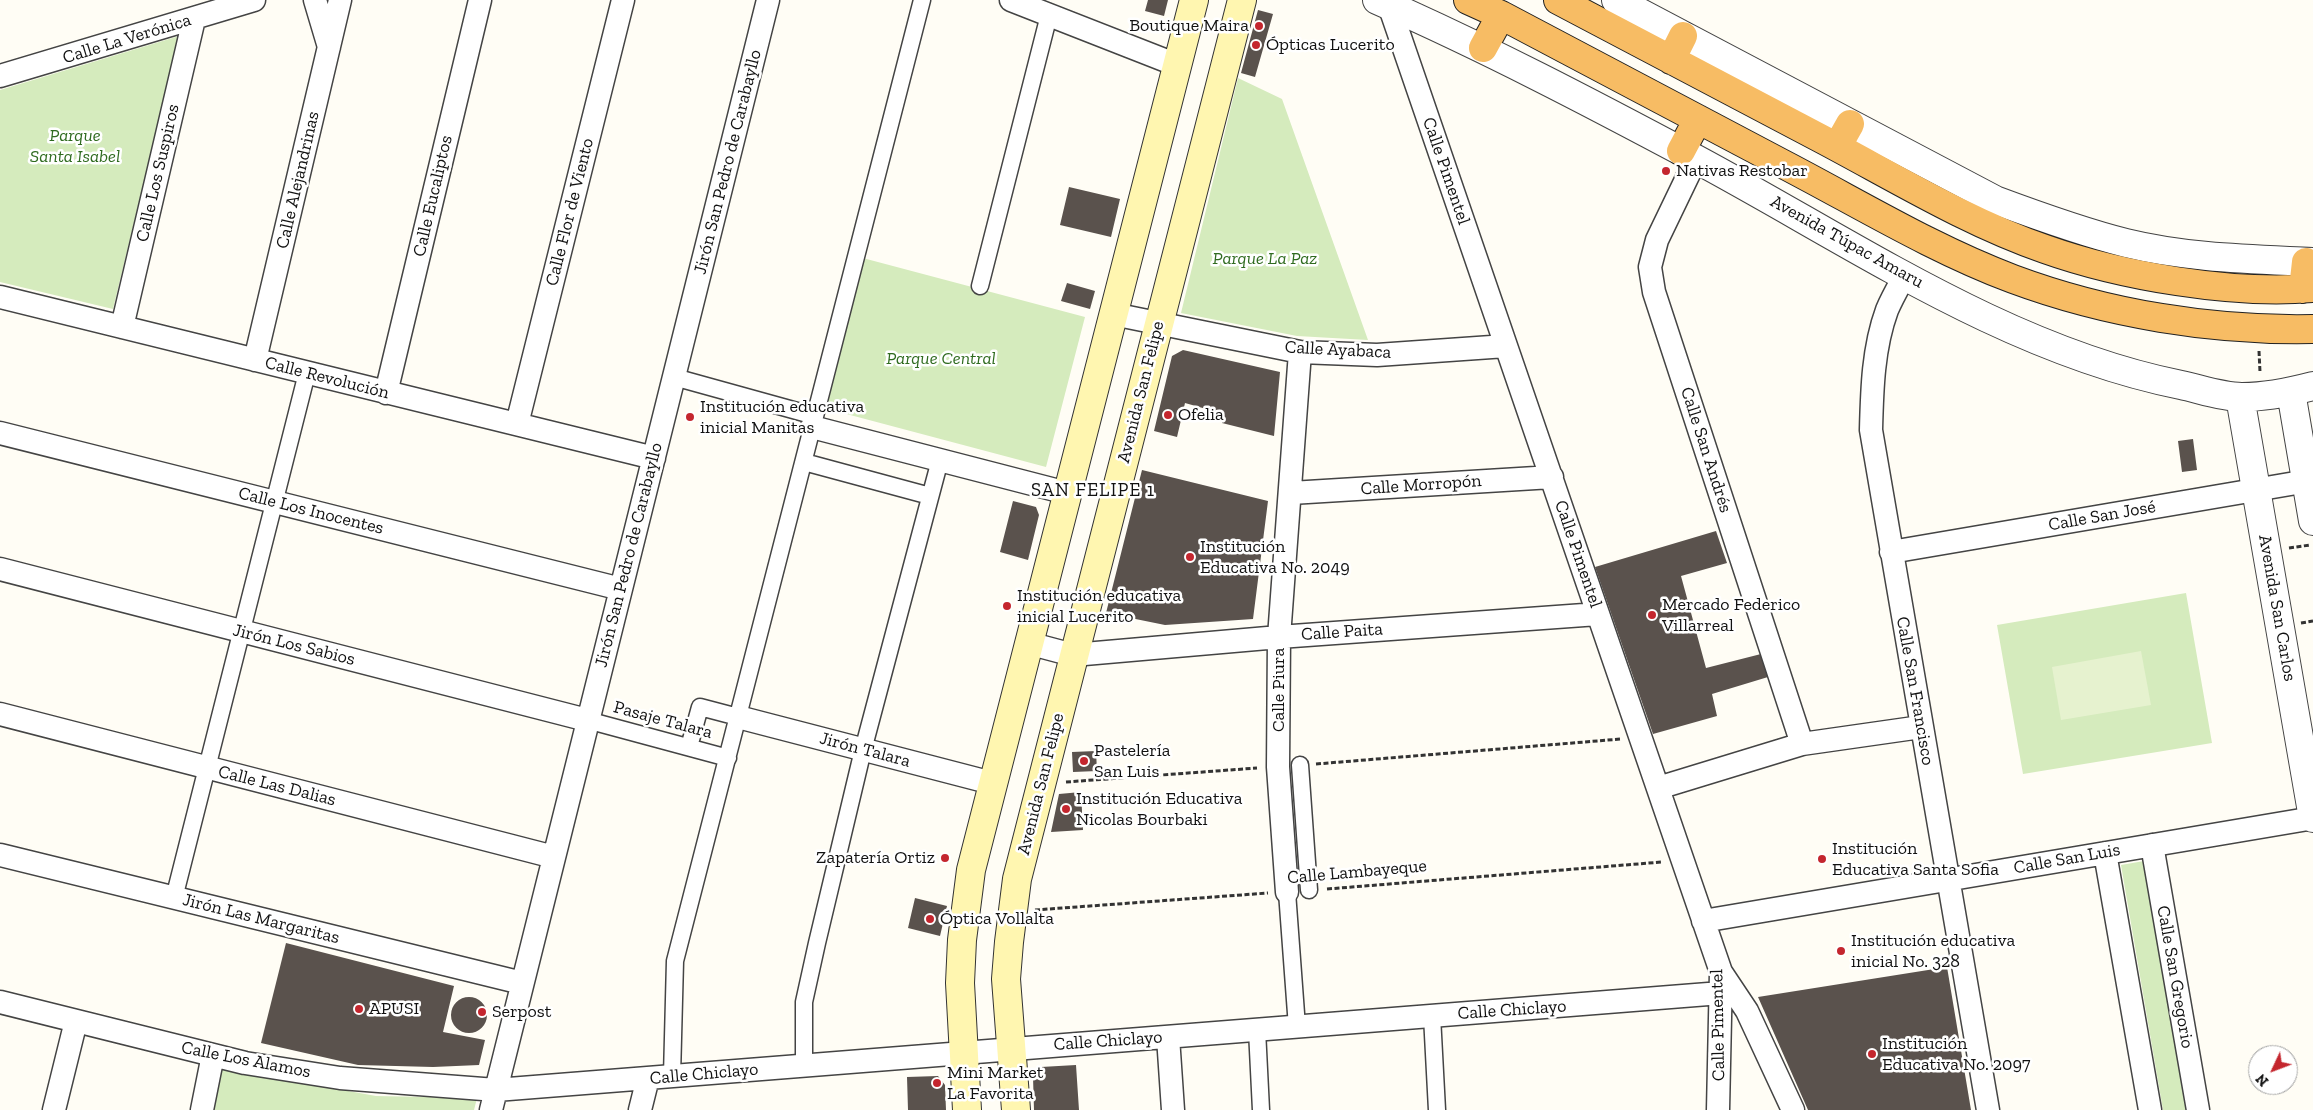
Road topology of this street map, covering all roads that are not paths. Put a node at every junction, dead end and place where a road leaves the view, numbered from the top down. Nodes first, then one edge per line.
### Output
1 (254, 0) edge
2 (315, 0) edge
3 (340, 0) edge
4 (480, 0) edge
5 (623, 0) edge
6 (768, 0) edge
7 (922, 0) edge
8 (1011, 0) edge
9 (1194, 0) edge
10 (1242, 0) edge
11 (1468, 0) edge
12 (1558, 0) edge
13 (1616, 0) edge
14 (1383, 3) edge
15 (1049, 15) junction
16 (1501, 15) junction
17 (194, 19) junction
18 (1683, 36) junction
19 (1484, 48) junction
20 (329, 50) junction
21 (1670, 60) junction
22 (1177, 65) junction
23 (0, 76) edge
24 (1698, 118) junction
25 (1844, 136) junction
26 (1688, 155) junction
27 (2310, 262) edge
28 (1905, 275) junction
29 (980, 286) dead end
30 (2308, 289) edge
31 (0, 297) edge
32 (1113, 314) junction
33 (1159, 324) junction
34 (122, 327) junction
35 (2313, 329) edge
36 (1506, 346) junction
37 (1300, 352) junction
38 (255, 360) junction
39 (307, 373) junction
40 (674, 377) junction
41 (2302, 389) edge
42 (386, 392) junction
43 (2251, 396) junction
44 (814, 421) junction
45 (517, 424) junction
46 (0, 433) edge
47 (654, 458) junction
48 (940, 460) junction
49 (804, 462) junction
50 (1552, 477) junction
51 (2310, 481) edge
52 (2256, 490) junction
53 (1067, 493) junction
54 (1290, 493) junction
55 (930, 496) junction
56 (275, 502) junction
57 (2313, 520) edge
58 (1891, 552) junction
59 (0, 569) edge
60 (621, 589) junction
61 (1598, 614) junction
62 (242, 631) junction
63 (1279, 637) junction
64 (1028, 642) junction
65 (1074, 655) junction
66 (0, 714) edge
67 (738, 717) junction
68 (587, 720) junction
69 (1921, 727) junction
70 (1802, 744) junction
71 (689, 747) junction
72 (863, 750) junction
73 (728, 758) junction
74 (1300, 765) dead end
75 (207, 768) junction
76 (992, 784) junction
77 (1658, 788) junction
78 (2313, 818) edge
79 (2152, 845) junction
80 (2106, 853) junction
81 (0, 855) edge
82 (554, 857) junction
83 (1947, 880) junction
84 (1298, 891) junction
85 (174, 898) junction
86 (1703, 921) junction
87 (1721, 982) junction
88 (522, 983) junction
89 (0, 1002) edge
90 (1432, 1016) junction
91 (76, 1021) junction
92 (1296, 1027) junction
93 (1257, 1030) junction
94 (1168, 1037) junction
95 (1012, 1049) junction
96 (964, 1053) junction
97 (213, 1056) junction
98 (804, 1066) junction
99 (672, 1076) junction
100 (648, 1078) junction
101 (493, 1100) edge
102 (54, 1110) edge
103 (202, 1110) edge
104 (640, 1110) edge
105 (967, 1110) edge
106 (1016, 1110) edge
107 (1173, 1110) edge
108 (1261, 1110) edge
109 (1437, 1110) edge
110 (1718, 1110) edge
111 (1793, 1110) edge
112 (1988, 1110) edge
113 (2150, 1110) edge
114 (2198, 1110) edge

1 - 17 street, Calle La Verónica
2 - 20 street
3 - 20 street, Calle Alejandrinas
4 - 42 street, Calle Eucaliptos
5 - 45 street, Calle Flor de Viento
6 - 40 street, Jirón San Pedro de Carabayllo
7 - 44 street
8 - 15 street
9 - 22 main road
10 - 33 main road, Avenida San Felipe
11 - 16 highway
12 - 21 highway
13 - 18 street
14 - 19 street, Avenida Túpac Amaru
14 - 36 street, Calle Pimentel
15 - 22 street
15 - 29 street
16 - 19 highway
16 - 24 highway
17 - 23 street, Calle La Verónica
17 - 34 street, Calle Los Suspiros
18 - 21 highway
18 - 25 street
19 - 26 street, Avenida Túpac Amaru
20 - 38 street, Calle Alejandrinas
21 - 25 highway
22 - 32 main road
24 - 26 highway
24 - 35 highway
25 - 27 street
25 - 30 highway
26 - 28 street, Avenida Túpac Amaru
26 - 70 street, Calle San Andrés
27 - 30 highway
28 - 43 street, Avenida Túpac Amaru
28 - 58 street, Calle San Francisco
31 - 34 street, Calle Revolución
32 - 33 street, Calle Ayabaca
32 - 53 main road
33 - 37 street, Calle Ayabaca
33 - 65 main road, Avenida San Felipe
34 - 38 street, Calle Revolución
36 - 37 street, Calle Ayabaca
36 - 50 street, Calle Pimentel
37 - 54 street, Calle Piura
38 - 39 street, Calle Revolución
39 - 42 street, Calle Revolución
39 - 56 street
40 - 44 street
40 - 47 street, Jirón San Pedro de Carabayllo
41 - 43 street, Avenida Túpac Amaru
41 - 51 street
42 - 45 street, Calle Revolución
43 - 52 street, Avenida San Carlos
44 - 48 street
44 - 49 street
45 - 47 street, Calle Revolución
46 - 56 street, Calle Los Inocentes
47 - 60 street, Jirón San Pedro de Carabayllo
48 - 53 street
48 - 55 street
49 - 55 street
49 - 67 street
50 - 54 street, Calle Morropón
50 - 61 street, Calle Pimentel
51 - 52 street, Calle San José
51 - 57 street
52 - 58 street, Calle San José
52 - 78 street, Avenida San Carlos
53 - 64 main road
54 - 63 street, Calle Piura
55 - 72 street
56 - 60 street, Calle Los Inocentes
56 - 62 street
58 - 69 street, Calle San Francisco
59 - 62 street, Jirón Los Sabios
60 - 68 street, Jirón San Pedro de Carabayllo
61 - 63 street, Calle Paita
61 - 77 street, Calle Pimentel
62 - 68 street, Jirón Los Sabios
62 - 75 street
63 - 65 street, Calle Paita
63 - 84 street, Calle Piura
64 - 65 street, Calle Paita
64 - 76 main road
65 - 95 main road, Avenida San Felipe
66 - 75 street, Calle Las Dalias
67 - 71 street
67 - 72 street, Jirón Talara
67 - 73 street
68 - 71 street, Pasaje Talara
68 - 82 street, Jirón San Pedro de Carabayllo
69 - 70 street
69 - 83 street, Calle San Francisco
70 - 77 street
71 - 73 street, Pasaje Talara
72 - 76 street, Jirón Talara
72 - 98 street
73 - 99 street
74 - 84 street
75 - 82 street, Calle Las Dalias
75 - 85 street
76 - 96 main road
77 - 86 street, Calle Pimentel
78 - 79 street, Calle San Luis
79 - 80 street, Calle San Luis
79 - 114 street, Calle San Gregorio
80 - 83 street, Calle San Luis
80 - 113 street
81 - 85 street, Jirón Las Margaritas
82 - 88 street, Jirón San Pedro de Carabayllo
83 - 86 street, Calle San Luis
83 - 112 street, Calle San Francisco
84 - 92 street, Calle Piura
85 - 88 street, Jirón Las Margaritas
86 - 87 street, Calle Pimentel
87 - 90 street, Calle Chiclayo
87 - 110 street, Calle Pimentel
87 - 111 street
88 - 101 street, Jirón San Pedro de Carabayllo
89 - 91 street, Calle Los Alamos
90 - 92 street, Calle Chiclayo
90 - 109 street
91 - 97 street, Calle Los Alamos
91 - 102 street
92 - 93 street, Calle Chiclayo
93 - 94 street, Calle Chiclayo
93 - 108 street
94 - 95 street, Calle Chiclayo
94 - 107 street
95 - 96 street, Calle Chiclayo
95 - 106 main road, Avenida San Felipe
96 - 98 street, Calle Chiclayo
96 - 105 main road
97 - 101 street, Calle Los Alamos
97 - 103 street
98 - 99 street, Calle Chiclayo
99 - 100 street, Calle Chiclayo
100 - 101 street, Calle Chiclayo
100 - 104 street

